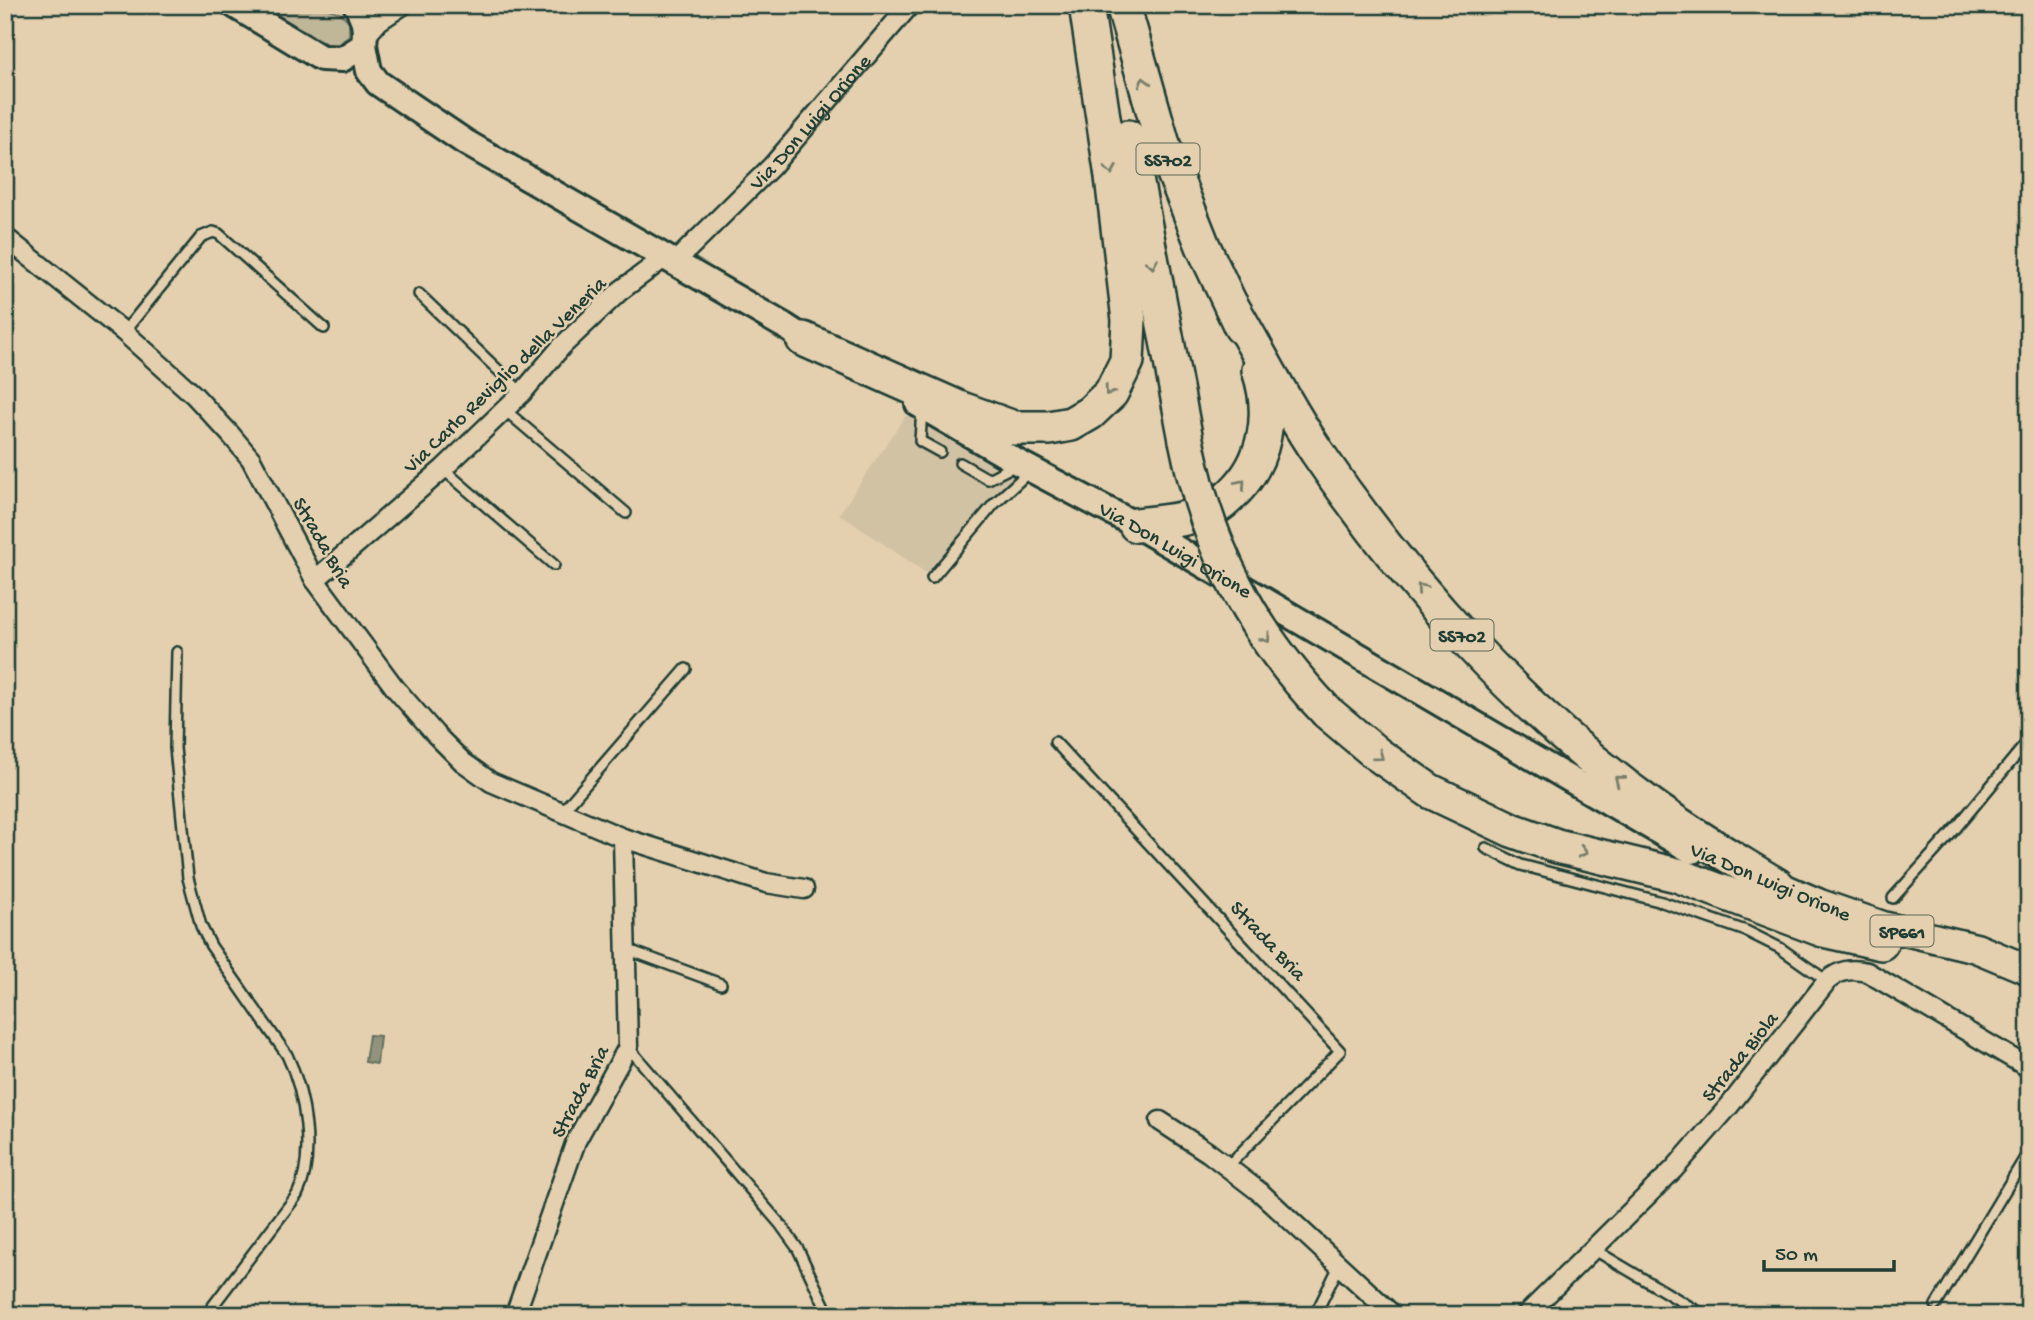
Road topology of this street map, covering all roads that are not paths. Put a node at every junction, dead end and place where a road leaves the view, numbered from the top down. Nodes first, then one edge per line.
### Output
1 (234, 5) edge
2 (356, 5) edge
3 (403, 5) edge
4 (910, 5) edge
5 (1086, 5) edge
6 (1098, 5) edge
7 (1124, 5) edge
8 (364, 41) junction
9 (321, 58) junction
10 (464, 142) junction
11 (5, 237) edge
12 (669, 260) junction
13 (419, 294) dead end
14 (1231, 305) junction
15 (324, 328) dead end
16 (124, 332) junction
17 (803, 339) junction
18 (522, 393) junction
19 (923, 406) junction
20 (505, 410) junction
21 (940, 452) dead end
22 (960, 463) dead end
23 (1025, 466) junction
24 (443, 469) junction
25 (626, 513) dead end
26 (1136, 526) junction
27 (554, 565) dead end
28 (932, 578) dead end
29 (315, 580) junction
30 (177, 652) dead end
31 (686, 669) dead end
32 (2029, 740) edge
33 (1055, 742) dead end
34 (561, 813) junction
35 (623, 838) junction
36 (1674, 841) junction
37 (1486, 848) dead end
38 (1778, 886) junction
39 (804, 889) dead end
40 (1893, 898) dead end
41 (1881, 943) junction
42 (626, 949) junction
43 (2029, 971) edge
44 (1827, 981) junction
45 (721, 984) dead end
46 (2029, 988) edge
47 (628, 1047) junction
48 (2027, 1067) edge
49 (1160, 1121) dead end
50 (2029, 1151) edge
51 (1227, 1167) junction
52 (1591, 1248) junction
53 (1339, 1266) junction
54 (1936, 1305) dead end
55 (206, 1315) edge
56 (515, 1315) edge
57 (829, 1315) edge
58 (1315, 1315) edge
59 (1393, 1315) edge
60 (1526, 1315) edge
61 (1704, 1315) edge

1 - 9 main road, Via Don Luigi Orione / SP661
2 - 8 main road, Via Don Luigi Orione / SP661
3 - 8 street
4 - 12 street, Via Don Luigi Orione
5 -> 17 highway, SS702
6 -> 41 highway, SS702, bridge
14 -> 7 highway, SS702
8 - 9 main road
8 - 10 main road, Via Don Luigi Orione / SP661
9 - 10 main road, Via Don Luigi Orione / SP661
10 - 12 main road, Via Don Luigi Orione / SP661
11 - 16 street, Strada Bria
12 - 17 main road, Via Don Luigi Orione / SP661
12 - 18 street, Via Carlo Reviglio della Veneria
13 - 18 lane
26 -> 14 highway, SS702
38 -> 14 highway, SS702
15 - 16 lane
16 - 29 street, Strada Bria
17 - 19 main road, Via Don Luigi Orione / SP661
18 - 20 street, Via Carlo Reviglio della Veneria
19 - 21 lane
19 - 23 main road, Via Don Luigi Orione / SP661
20 - 24 street, Via Carlo Reviglio della Veneria
20 - 25 lane
22 - 23 lane
23 - 26 main road, Via Don Luigi Orione / SP661
23 - 28 lane
24 - 27 lane
24 - 29 street, Via Carlo Reviglio della Veneria
26 - 36 main road, Via Don Luigi Orione / SP661
29 - 34 street, Strada Bria
30 - 55 lane
31 - 34 lane
32 - 40 lane
33 - 51 lane, Strada Bria
34 - 35 street, Strada Bria
35 - 39 street, Strada Bria
35 - 42 street, Strada Bria
36 - 38 main road, Via Don Luigi Orione / SP661
36 - 41 main road, Via Don Luigi Orione / SP661
37 - 44 lane
38 - 43 main road, Via Don Luigi Orione / SP661
41 - 46 main road, Via Don Luigi Orione / SP661
42 - 45 lane
42 - 47 street, Strada Bria
44 - 48 street
44 - 52 street, Strada Biola
47 - 56 street, Strada Bria
47 - 57 lane
49 - 51 street
50 - 54 lane
51 - 53 street
52 - 60 street, Strada Biola
52 - 61 lane
53 - 58 lane
53 - 59 street

